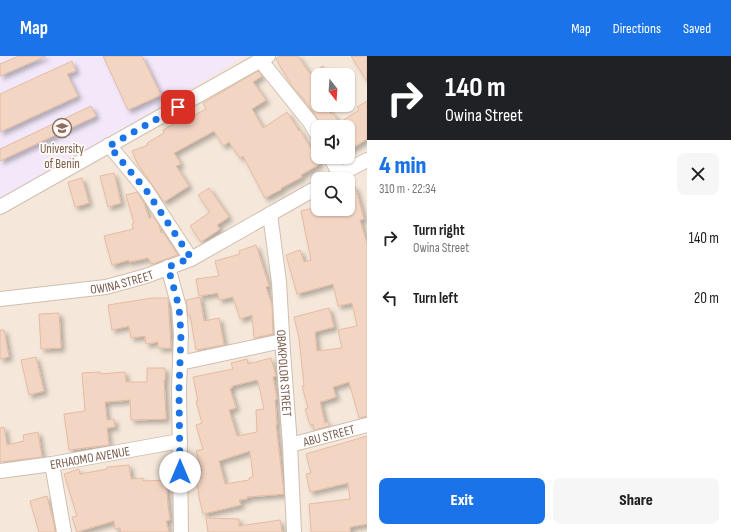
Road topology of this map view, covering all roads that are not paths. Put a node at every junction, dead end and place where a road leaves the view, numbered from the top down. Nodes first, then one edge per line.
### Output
1 (265, 58) edge
2 (311, 124) edge
3 (109, 146) junction
4 (366, 164) edge
5 (347, 172) edge
6 (311, 190) edge
7 (0, 206) edge
8 (270, 214) junction
9 (191, 258) junction
10 (168, 267) junction
11 (0, 299) edge
12 (282, 341) junction
13 (180, 363) junction
14 (367, 425) edge
15 (180, 441) junction
16 (290, 445) junction
17 (52, 464) junction
18 (0, 471) edge
19 (64, 532) edge
20 (181, 532) edge
21 (294, 532) edge

1 - 2 street
1 - 3 street
3 - 7 street
3 - 9 street
4 - 5 street
6 - 8 street, OWINA STREET
8 - 9 street, OWINA STREET
8 - 12 street, OBAKPOLOR STREET
9 - 10 street, OWINA STREET
10 - 11 street, OWINA STREET
10 - 13 street
12 - 13 street
12 - 16 street, OBAKPOLOR STREET
13 - 15 street
14 - 16 street, ABU STREET
15 - 17 street, ERHAOMO AVENUE
15 - 20 street
16 - 21 street, OBAKPOLOR STREET
17 - 18 street, ERHAOMO AVENUE
17 - 19 street

